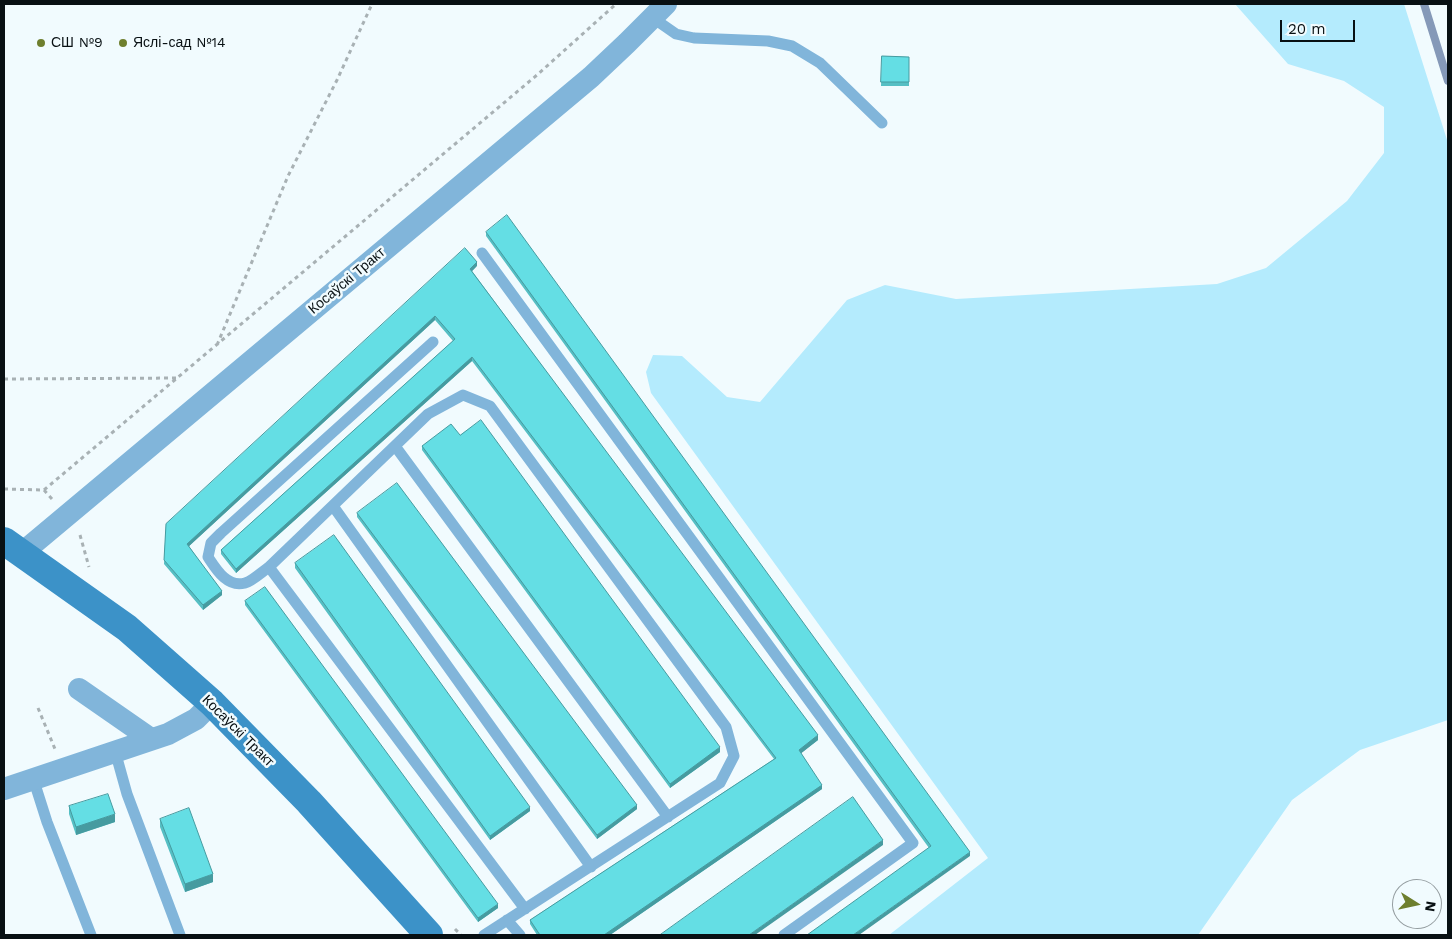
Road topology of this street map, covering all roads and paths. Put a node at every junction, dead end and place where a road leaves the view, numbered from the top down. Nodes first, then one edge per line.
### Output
1 (372, 4) edge
2 (616, 4) edge
3 (659, 11) edge
4 (882, 123) dead end
5 (482, 253) dead end
6 (433, 342) dead end
7 (217, 346) junction
8 (179, 378) junction
9 (4, 380) edge
10 (395, 446) junction
11 (44, 490) dead end
12 (333, 506) junction
13 (13, 547) edge
14 (269, 567) junction
15 (79, 689) dead end
16 (212, 703) junction
17 (38, 708) dead end
18 (151, 739) junction
19 (115, 751) junction
20 (62, 768) junction
21 (33, 778) junction
22 (4, 789) edge
23 (668, 817) junction
24 (591, 867) junction
25 (525, 909) junction
26 (508, 920) junction
27 (91, 935) edge
28 (180, 935) edge
29 (429, 935) edge
30 (484, 935) edge
31 (520, 935) edge
32 (784, 935) edge

1 - 7 path
2 - 7 path
3 - 4 lane
3 - 13 street, Косаўскі Тракт
5 - 32 lane
6 - 14 lane
7 - 8 path
8 - 9 path
8 - 11 path
10 - 12 lane
10 - 23 lane
10 - 23 lane
12 - 14 lane
12 - 24 lane
13 - 16 main road, Косаўскі Тракт
14 - 25 lane
15 - 18 street
16 - 18 street
16 - 29 main road, Косаўскі Тракт
17 - 20 path
18 - 19 street
19 - 20 street
19 - 28 lane
20 - 21 street
21 - 22 street
21 - 27 lane
23 - 24 lane
24 - 25 lane
25 - 26 lane
26 - 30 lane
26 - 31 lane

